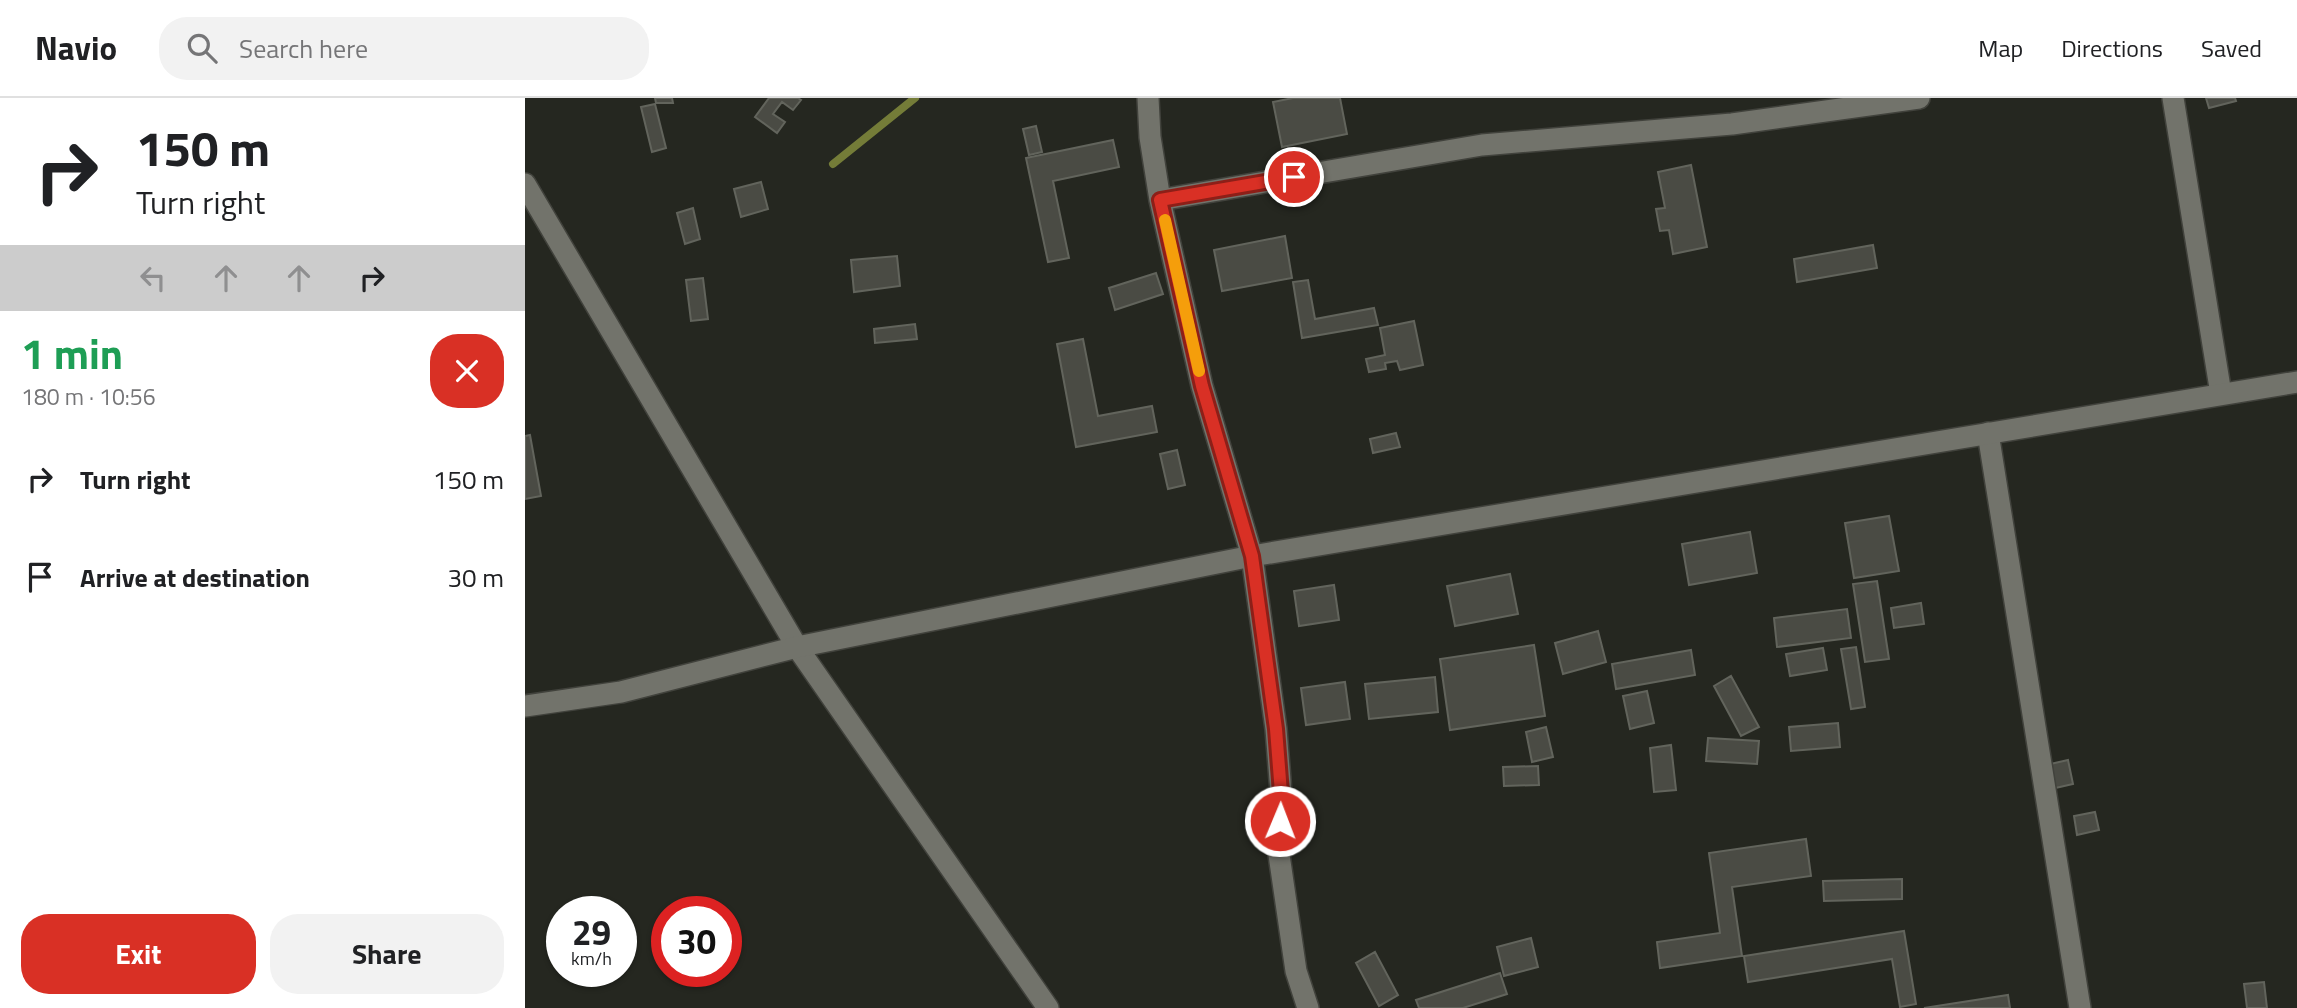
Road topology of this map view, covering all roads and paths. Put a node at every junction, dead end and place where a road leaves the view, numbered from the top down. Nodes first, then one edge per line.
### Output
1 (1148, 98) edge
2 (1919, 98) edge
3 (2173, 98) edge
4 (525, 184) edge
5 (1160, 200) junction
6 (2297, 382) edge
7 (2221, 394) junction
8 (1988, 433) junction
9 (1252, 556) junction
10 (797, 646) junction
11 (525, 706) edge
12 (1048, 1008) edge
13 (1308, 1008) edge
14 (2080, 1008) edge

1 - 5 street
2 - 5 street
3 - 7 street
4 - 10 street
5 - 9 street
6 - 7 street
7 - 8 street
8 - 9 street
8 - 14 street
9 - 10 street
9 - 13 street
10 - 11 street
10 - 12 street

